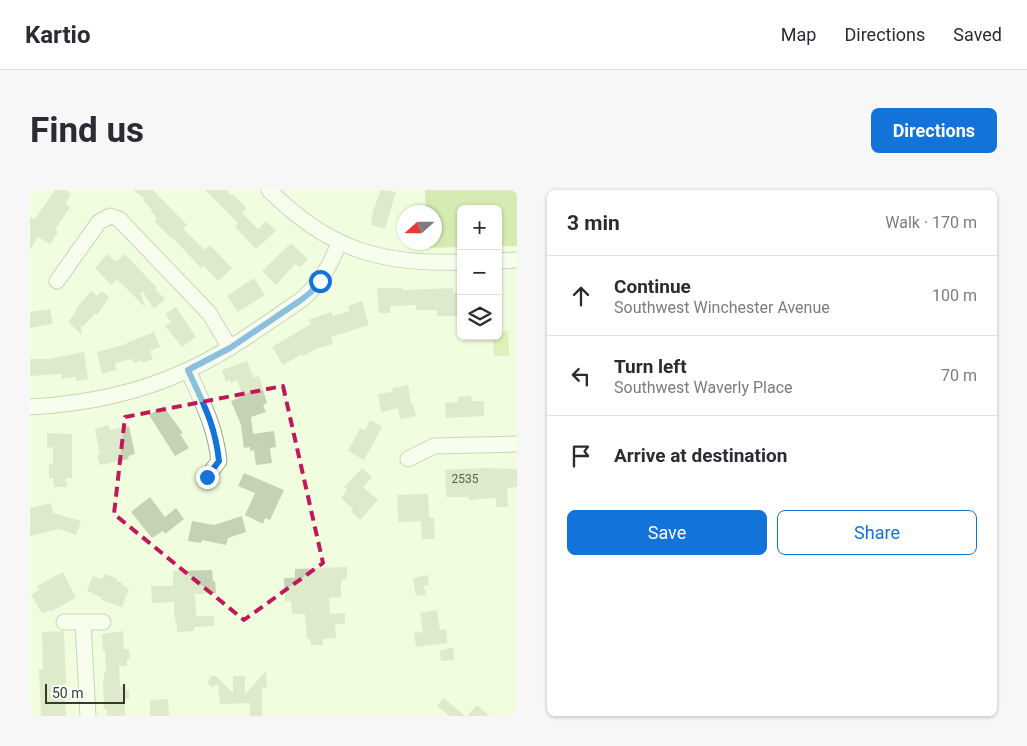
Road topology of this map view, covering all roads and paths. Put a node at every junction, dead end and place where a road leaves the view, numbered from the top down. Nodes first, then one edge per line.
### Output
1 (269, 190) edge
2 (339, 243) junction
3 (517, 260) edge
4 (502, 261) edge
5 (457, 262) edge
6 (57, 281) dead end
7 (230, 348) junction
8 (188, 370) junction
9 (30, 408) edge
10 (517, 444) edge
11 (408, 459) dead end
12 (207, 477) dead end
13 (64, 622) dead end
14 (83, 622) junction
15 (103, 622) dead end
16 (88, 716) edge

1 - 2 street
2 - 5 street
2 - 7 street
3 - 4 street
6 - 7 street
7 - 8 street
8 - 9 street
8 - 12 street
10 - 11 street
13 - 14 street
14 - 15 street
14 - 16 street

